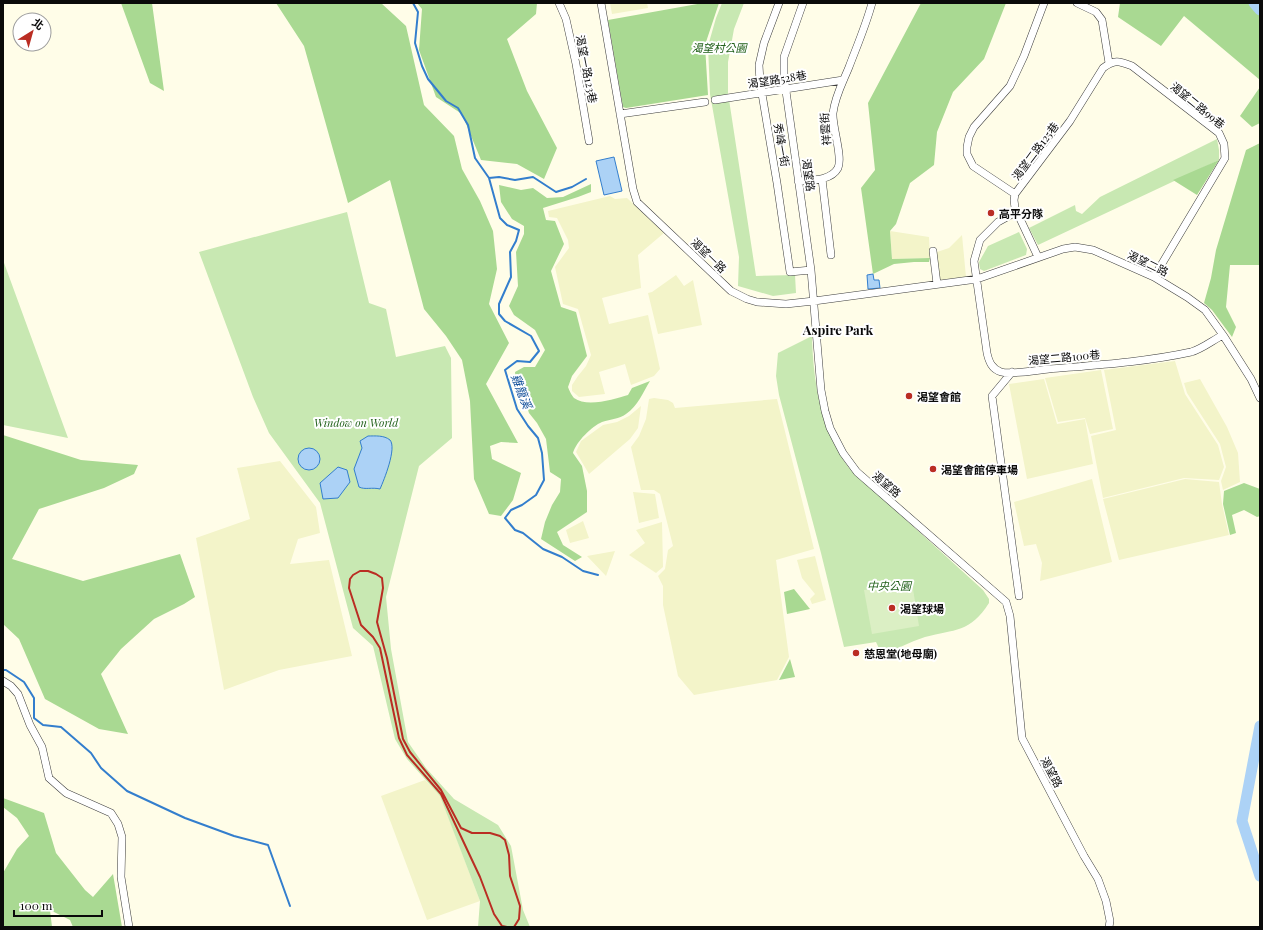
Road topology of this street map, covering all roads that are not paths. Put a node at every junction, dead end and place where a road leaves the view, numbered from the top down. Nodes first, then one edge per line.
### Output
1 (559, 3) edge
2 (601, 3) edge
3 (779, 3) edge
4 (803, 3) edge
5 (872, 3) edge
6 (1044, 3) edge
7 (1077, 3) edge
8 (1110, 63) junction
9 (843, 80) junction
10 (786, 89) junction
11 (762, 93) junction
12 (715, 100) dead end
13 (705, 102) dead end
14 (620, 114) junction
15 (589, 141) dead end
16 (822, 179) junction
17 (798, 182) junction
18 (1015, 194) junction
19 (1016, 212) junction
20 (672, 226) dead end
21 (664, 227) junction
22 (934, 251) dead end
23 (831, 255) dead end
24 (1038, 257) junction
25 (811, 270) junction
26 (1154, 277) junction
27 (977, 279) junction
28 (937, 284) junction
29 (814, 301) junction
30 (1223, 335) junction
31 (1012, 372) junction
32 (1260, 398) edge
33 (1019, 596) dead end
34 (3, 681) edge
35 (129, 927) edge
36 (1109, 927) edge

1 - 15 street, 渴望一路123巷
2 - 14 street, 渴望一路
3 - 11 street, 秀峰一街
4 - 10 street, 渴望路
5 - 9 street, 祥雲街
6 - 18 street
7 - 8 street
8 - 18 street, 渴望二路125巷
8 - 26 street, 渴望二路99巷
9 - 10 street, 渴望路528巷
9 - 16 street, 祥雲街
10 - 11 street, 渴望路528巷
10 - 17 street, 渴望路
11 - 12 street, 渴望路528巷
11 - 25 street, 秀峰一街
13 - 14 street
14 - 21 street, 渴望一路
16 - 17 street, 祥雲街
16 - 23 street
17 - 25 street, 渴望路
18 - 19 street, 渴望二路125巷
19 - 24 street, 渴望二路125巷
19 - 27 street, 渴望二路100巷
20 - 21 street
21 - 29 street, 渴望一路
22 - 28 street
24 - 26 street, 渴望二路
24 - 27 street, 渴望二路
25 - 29 street, 渴望路
26 - 30 street, 渴望二路
27 - 28 street, 渴望一路
27 - 31 street, 渴望二路100巷
28 - 29 street, 渴望一路
29 - 36 street, 渴望路
30 - 31 street, 渴望二路100巷
30 - 32 street, 渴望二路
31 - 33 street
34 - 35 street

